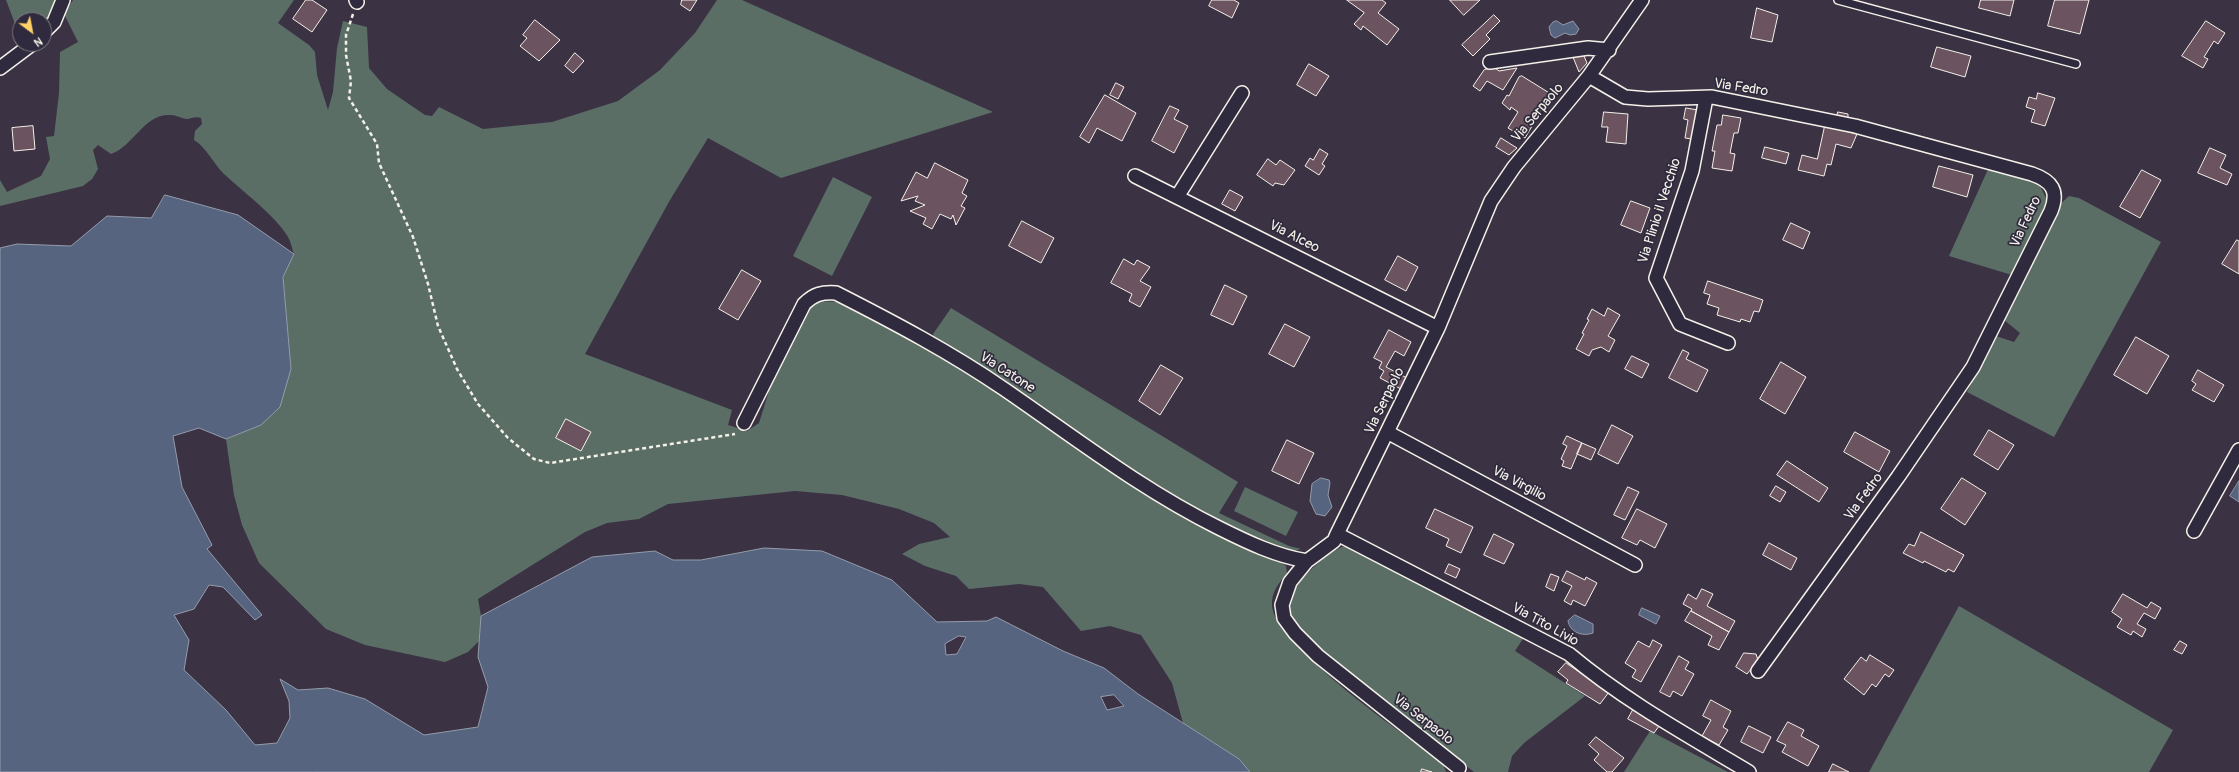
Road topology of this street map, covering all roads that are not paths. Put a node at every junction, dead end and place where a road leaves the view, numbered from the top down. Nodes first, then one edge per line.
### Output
1 (63, 0) edge
2 (1642, 0) edge
3 (1838, 0) edge
4 (52, 24) edge
5 (1609, 50) junction
6 (21, 52) edge
7 (1490, 62) dead end
8 (2076, 64) dead end
9 (0, 68) edge
10 (1589, 76) junction
11 (1242, 93) dead end
12 (1706, 98) junction
13 (1135, 176) dead end
14 (1177, 197) junction
15 (1438, 328) junction
16 (1728, 343) dead end
17 (744, 423) road end
18 (1387, 432) junction
19 (2239, 450) edge
20 (2194, 531) dead end
21 (1337, 534) junction
22 (1307, 561) junction
23 (1635, 565) dead end
24 (1758, 671) dead end
25 (1459, 768) dead end
26 (1749, 772) edge

1 - 4 street
2 - 5 street, Via Serpaolo
3 - 8 lane
5 - 7 street
5 - 10 street, Via Serpaolo
6 - 9 street
10 - 12 street, Via Fedro
10 - 15 street, Via Serpaolo
11 - 14 street
12 - 16 street, Via Plinio il Vecchio
12 - 24 street, Via Fedro
13 - 14 street, Via Alceo
14 - 15 street, Via Alceo
15 - 18 street, Via Serpaolo
17 - 22 street, Via Catone
18 - 21 street, Via Serpaolo
18 - 23 street, Via Virgilio
19 - 20 street
21 - 22 street, Via Serpaolo
21 - 26 street, Via Tito Livio
22 - 25 street, Via Serpaolo

